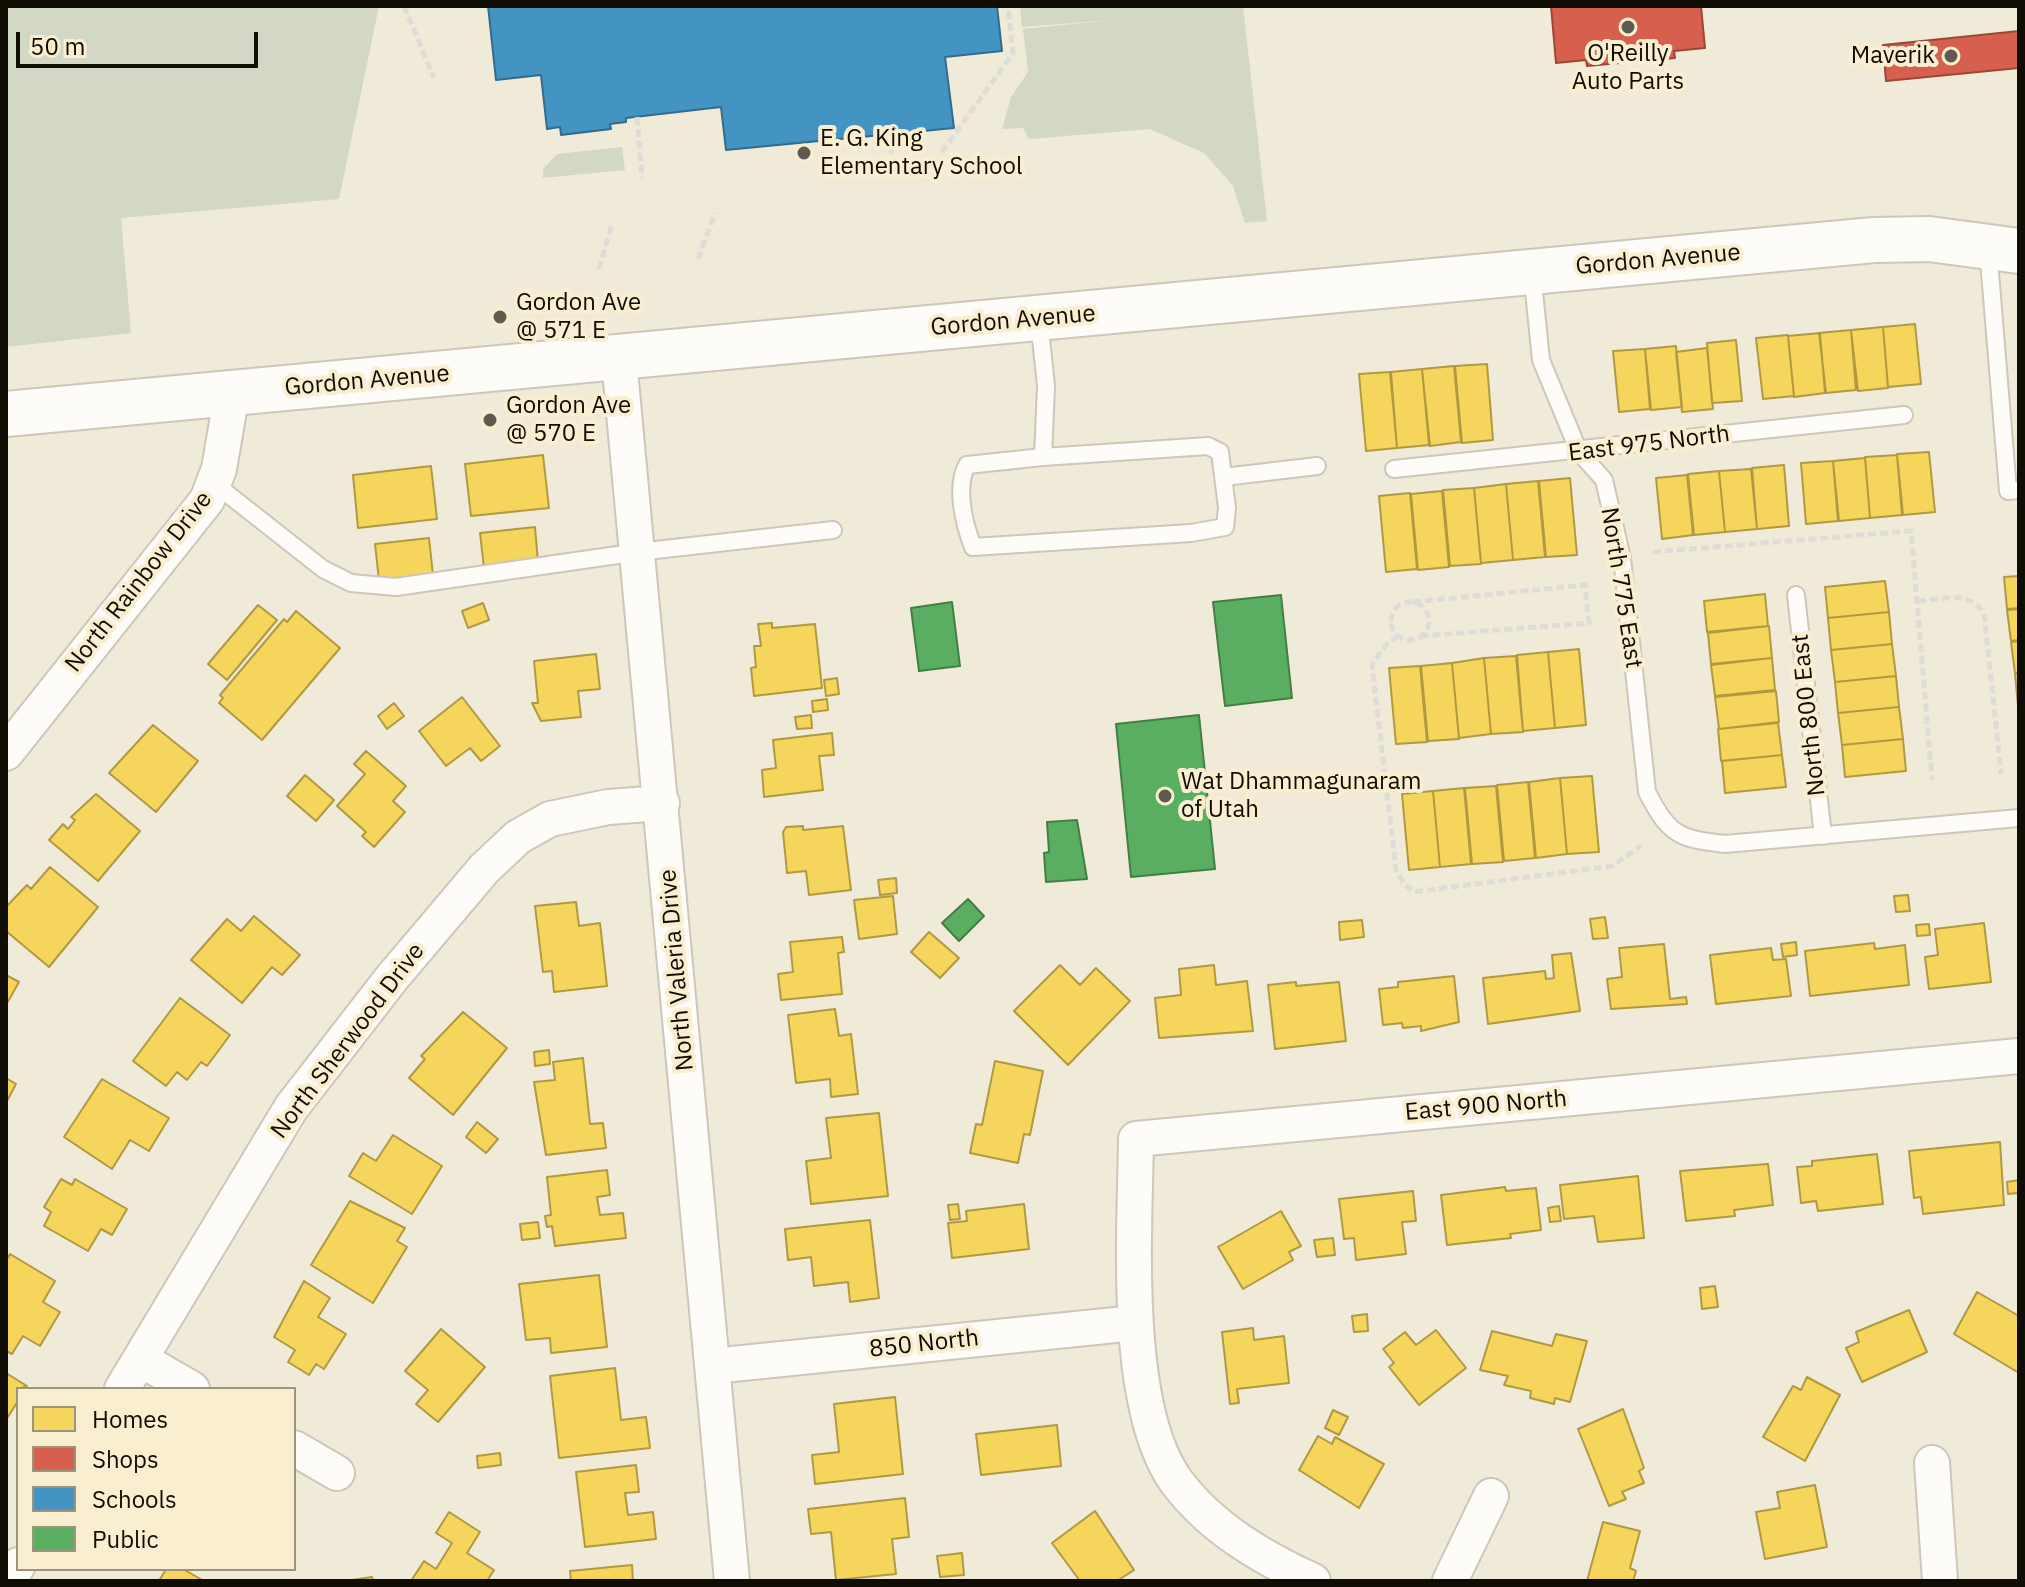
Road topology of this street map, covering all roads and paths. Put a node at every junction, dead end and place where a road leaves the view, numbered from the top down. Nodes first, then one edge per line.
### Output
1 (404, 6) edge
2 (1008, 6) edge
3 (434, 78) dead end
4 (637, 117) dead end
5 (888, 134) dead end
6 (942, 152) dead end
7 (892, 156) dead end
8 (642, 178) dead end
9 (715, 213) dead end
10 (612, 224) dead end
11 (2004, 248) edge
12 (698, 259) dead end
13 (599, 269) dead end
14 (1531, 272) junction
15 (1039, 319) junction
16 (619, 359) junction
17 (232, 393) junction
18 (6, 414) edge
19 (1904, 415) dead end
20 (1579, 452) junction
21 (1043, 457) junction
22 (1317, 466) dead end
23 (1394, 469) dead end
24 (1224, 477) junction
25 (215, 484) junction
26 (2019, 490) edge
27 (833, 530) dead end
28 (638, 552) junction
29 (1653, 552) dead end
30 (1796, 595) dead end
31 (1918, 601) junction
32 (1413, 602) junction
33 (1398, 636) junction
34 (1422, 636) junction
35 (6, 753) edge
36 (2001, 774) dead end
37 (1932, 780) dead end
38 (662, 803) junction
39 (2019, 818) edge
40 (1823, 836) junction
41 (1641, 846) dead end
42 (2019, 1056) edge
43 (1135, 1323) junction
44 (140, 1359) junction
45 (713, 1366) junction
46 (123, 1387) edge
47 (189, 1387) edge
48 (296, 1449) edge
49 (1932, 1463) dead end
50 (337, 1473) dead end
51 (1491, 1496) dead end
52 (732, 1581) edge
53 (1313, 1581) edge
54 (1450, 1581) edge
55 (1940, 1581) edge

1 - 3 path
2 - 6 path
4 - 8 path
5 - 7 path
9 - 12 path
10 - 13 path
11 - 14 main road, Gordon Avenue
11 - 26 lane
14 - 15 main road, Gordon Avenue
14 - 20 lane, North 775 East
15 - 16 main road, Gordon Avenue
15 - 21 lane
16 - 17 main road, Gordon Avenue
16 - 28 street, North Valeria Drive
17 - 18 main road, Gordon Avenue
17 - 25 street, North Rainbow Drive
19 - 20 lane, East 975 North
20 - 23 lane, East 975 North
20 - 40 lane, North 775 East
21 - 24 lane
21 - 24 lane
22 - 24 lane
25 - 28 lane
25 - 35 street, North Rainbow Drive
27 - 28 lane
28 - 38 street, North Valeria Drive
29 - 31 path
30 - 40 lane, North 800 East
31 - 36 path
31 - 37 path
32 - 33 path
32 - 34 path
32 - 34 path
33 - 34 path
33 - 41 path
38 - 44 street, North Sherwood Drive
38 - 45 street, North Valeria Drive
39 - 40 lane
42 - 43 street, East 900 North
43 - 45 street, 850 North
43 - 53 street
44 - 46 street, North Sherwood Drive
44 - 47 street
45 - 52 street, North Valeria Drive
48 - 50 street
49 - 55 street
51 - 54 street

